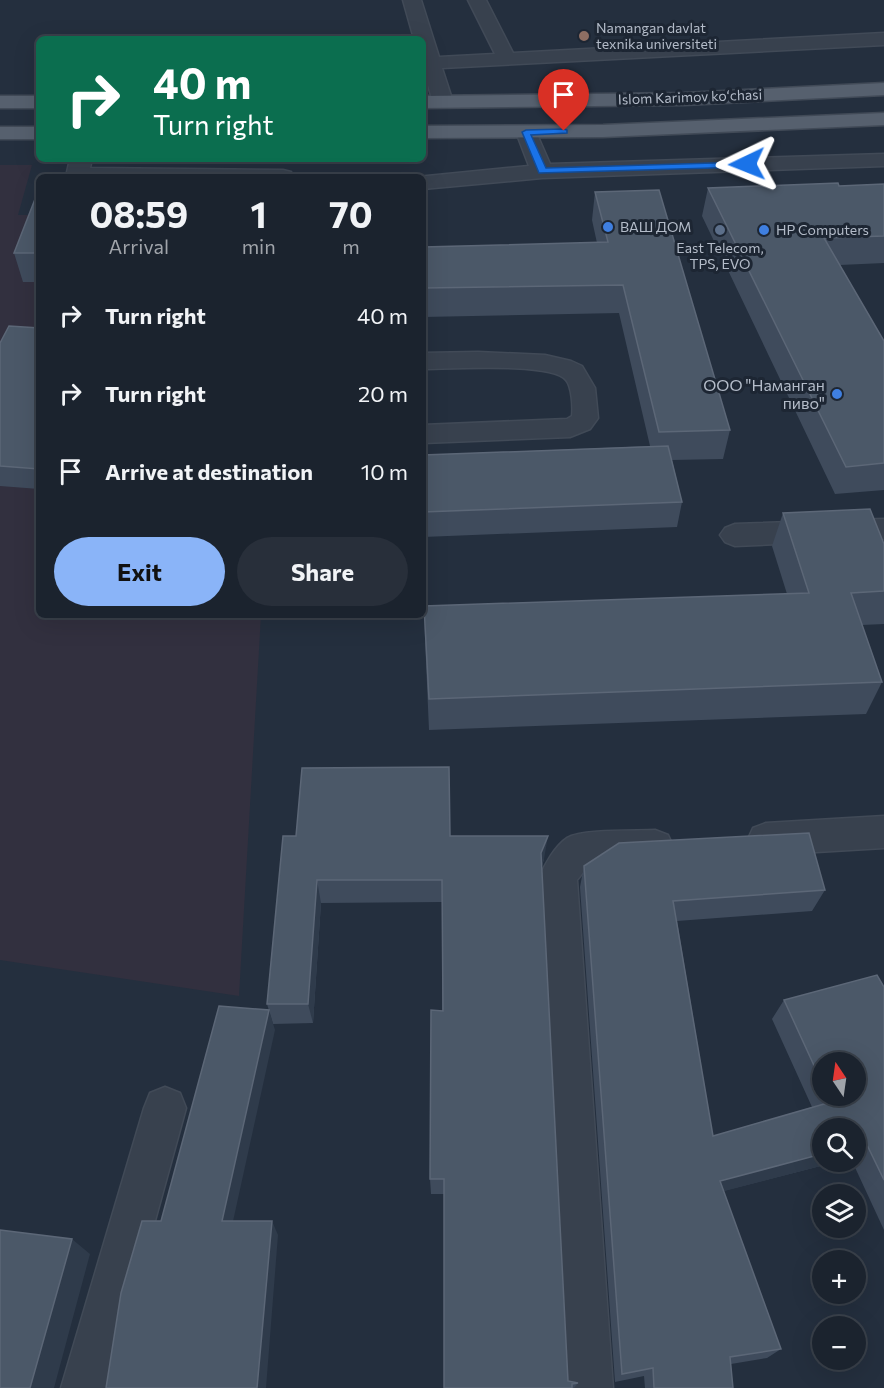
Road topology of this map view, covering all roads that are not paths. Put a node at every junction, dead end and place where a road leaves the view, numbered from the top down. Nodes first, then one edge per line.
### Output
1 (412, 0) edge
2 (477, 0) edge
3 (422, 36) edge
4 (884, 39) edge
5 (426, 49) edge
6 (507, 59) junction
7 (431, 63) junction
8 (884, 89) edge
9 (0, 102) edge
10 (36, 102) edge
11 (433, 102) edge
12 (884, 119) edge
13 (426, 132) edge
14 (445, 132) junction
15 (526, 132) junction
16 (0, 133) edge
17 (36, 133) edge
18 (426, 138) edge
19 (884, 160) edge
20 (80, 162) edge
21 (542, 171) junction
22 (85, 174) edge
23 (426, 182) edge
24 (426, 361) edge
25 (426, 434) edge
26 (884, 529) edge
27 (735, 534) dead end
28 (884, 832) edge
29 (732, 841) edge
30 (685, 844) edge
31 (165, 1108) dead end
32 (85, 1388) edge
33 (589, 1388) edge

1 - 3 street
2 - 6 street
4 - 6 street
5 - 7 street
6 - 7 street
7 - 11 street
8 - 11 main road, Islom Karimov koʻchasi
9 - 10 main road
12 - 15 main road, Islom Karimov koʻchasi
13 - 14 main road, Islom Karimov koʻchasi
14 - 15 main road, Islom Karimov koʻchasi
14 - 18 street
15 - 21 street
16 - 17 main road
19 - 21 street
20 - 22 street
21 - 23 street
24 - 25 street
26 - 27 street
28 - 29 street
30 - 33 street
31 - 32 street

